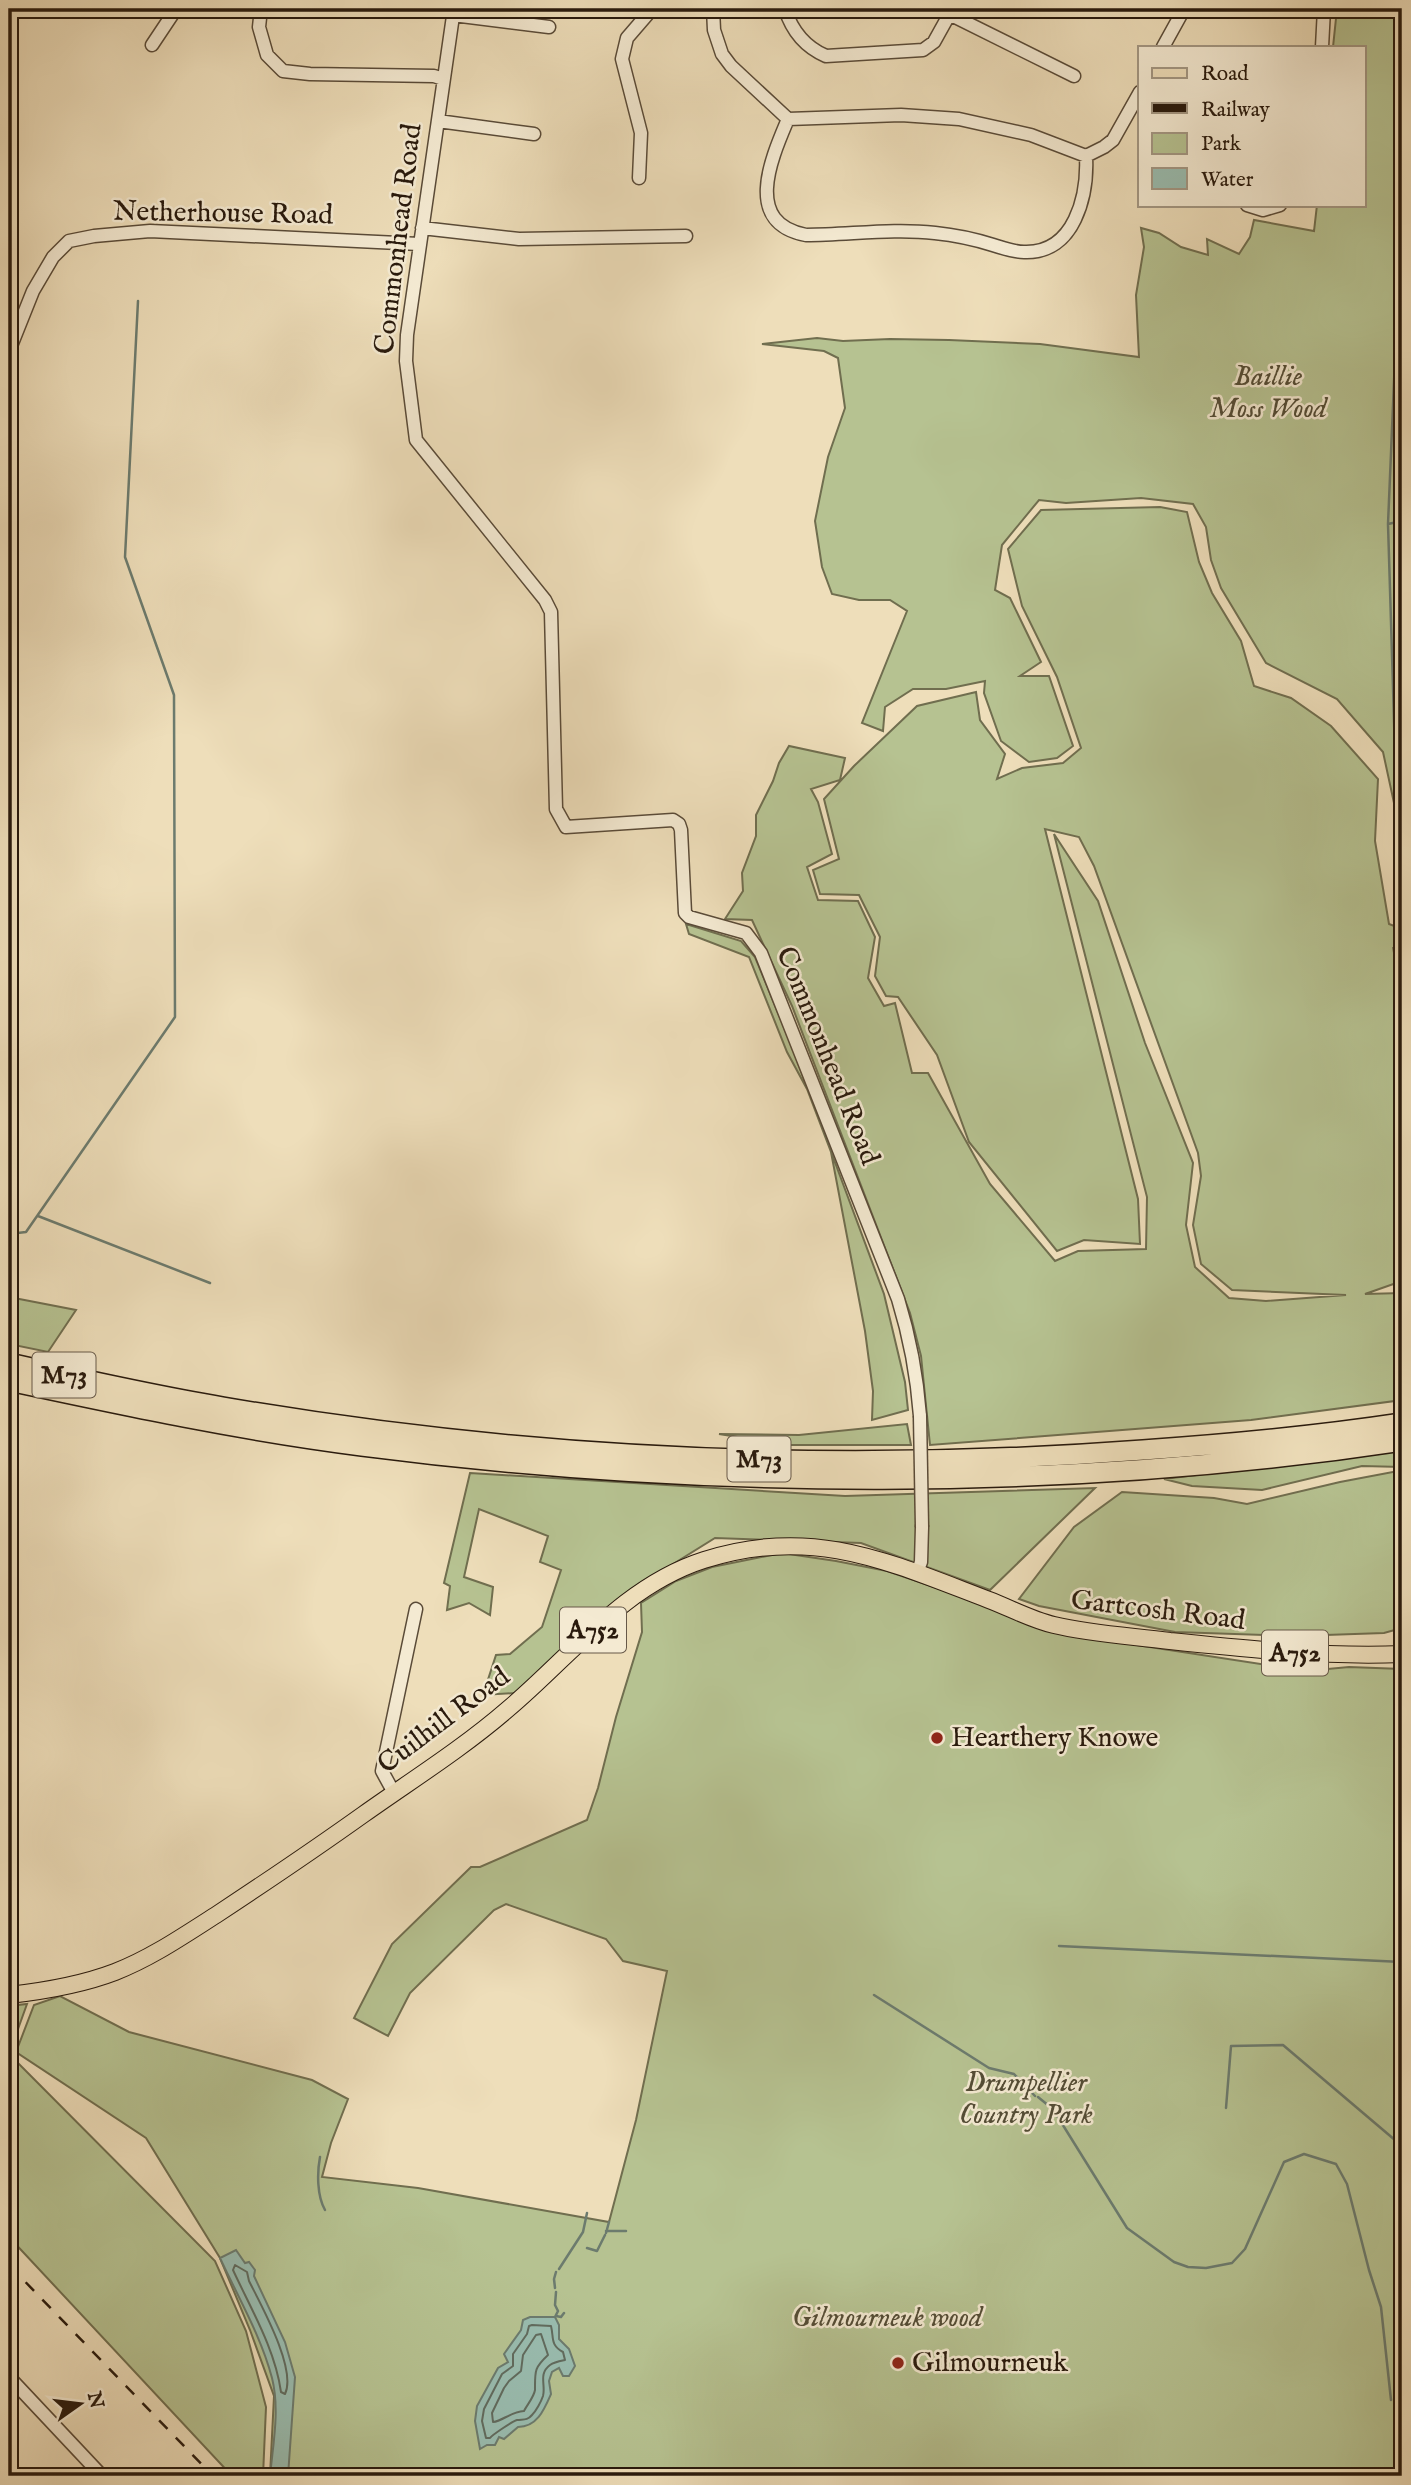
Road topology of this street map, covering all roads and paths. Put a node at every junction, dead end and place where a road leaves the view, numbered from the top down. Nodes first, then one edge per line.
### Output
1 (176, 9) edge
2 (261, 9) edge
3 (652, 9) edge
4 (713, 9) edge
5 (785, 9) edge
6 (1184, 9) edge
7 (1324, 9) edge
8 (454, 12) edge
9 (944, 12) edge
10 (549, 27) dead end
11 (152, 45) dead end
12 (1164, 46) edge
13 (1322, 46) edge
14 (1074, 76) dead end
15 (443, 79) junction
16 (1138, 96) edge
17 (788, 119) junction
18 (438, 121) junction
19 (534, 134) dead end
20 (1086, 156) junction
21 (639, 178) dead end
22 (1250, 206) edge
23 (1277, 206) edge
24 (422, 228) junction
25 (686, 236) dead end
26 (419, 244) junction
27 (9, 351) edge
28 (9, 1363) edge
29 (9, 1381) edge
30 (1402, 1423) edge
31 (1402, 1441) edge
32 (917, 1573) junction
33 (416, 1609) dead end
34 (1402, 1654) edge
35 (394, 1793) junction
36 (9, 1995) edge
37 (9, 2377) edge
38 (97, 2475) edge

1 - 11 street
2 - 15 street
3 - 21 street
4 - 17 street
5 - 9 street
6 - 12 street
7 - 13 street
8 - 10 street
8 - 15 street, Commonhead Road
9 - 14 street
15 - 18 street, Commonhead Road
16 - 20 street
17 - 20 street
17 - 20 street
18 - 19 street
18 - 24 street, Commonhead Road
22 - 23 street
24 - 25 street
24 - 26 street, Commonhead Road
26 - 27 street, Netherhouse Road
26 - 32 street, Commonhead Road, bridge
28 - 30 highway, M73
29 - 31 highway, M73
32 - 34 main road, Gartcosh Road / A752
32 - 35 main road, Cuilhill Road / A752
33 - 35 street
35 - 36 main road, Cuilhill Road / A752
37 - 38 street

